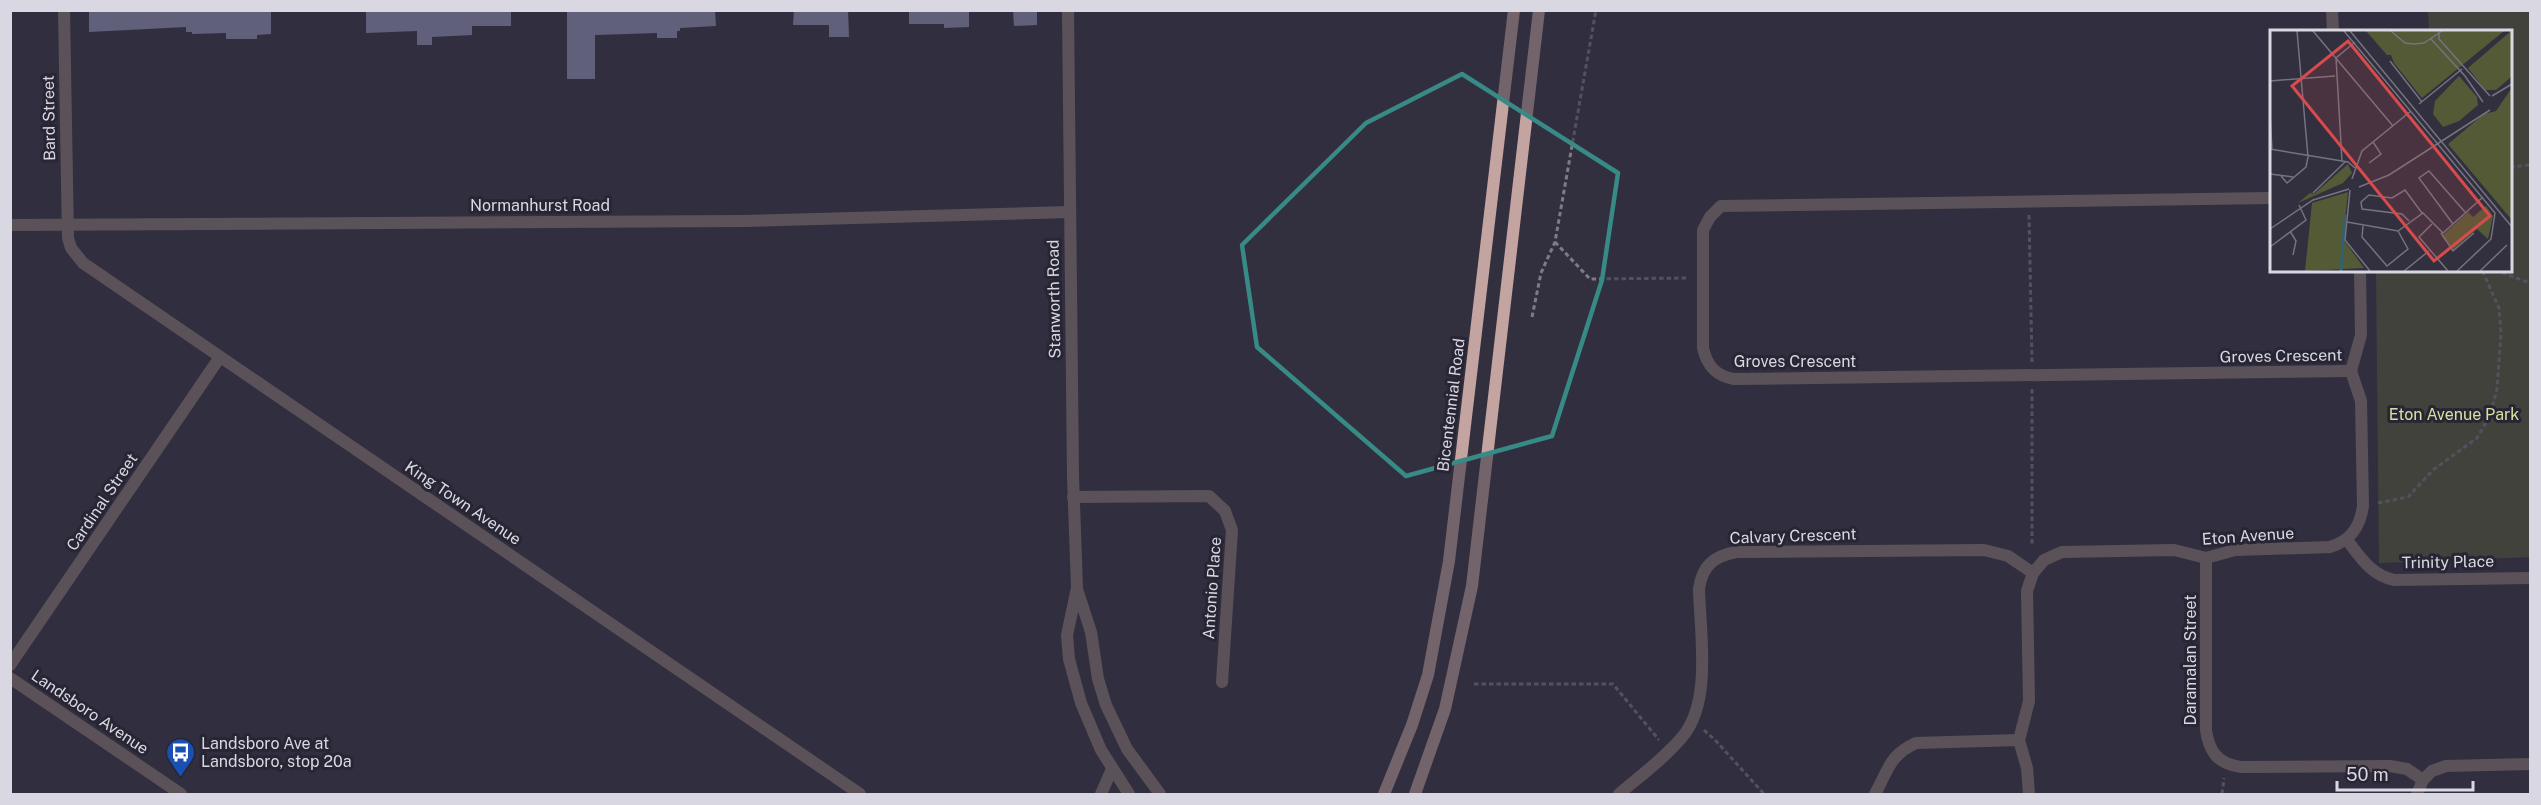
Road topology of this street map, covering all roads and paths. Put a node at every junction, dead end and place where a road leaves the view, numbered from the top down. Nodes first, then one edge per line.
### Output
1 (64, 10) edge
2 (1068, 10) edge
3 (1514, 10) edge
4 (1539, 10) edge
5 (1596, 10) edge
6 (2332, 10) edge
7 (2332, 30) edge
8 (2530, 165) edge
9 (2511, 167) edge
10 (2270, 198) edge
11 (2028, 201) junction
12 (1070, 212) junction
13 (68, 224) junction
14 (10, 225) edge
15 (1555, 242) junction
16 (2360, 272) edge
17 (2483, 272) edge
18 (2500, 272) edge
19 (1701, 278) junction
20 (2530, 283) edge
21 (1532, 317) dead end
22 (220, 357) junction
23 (2032, 367) dead end
24 (2351, 371) junction
25 (2032, 384) dead end
26 (1073, 497) junction
27 (2363, 506) junction
28 (2347, 540) junction
29 (2032, 544) dead end
30 (2206, 558) junction
31 (2033, 573) junction
32 (2530, 578) edge
33 (1077, 588) junction
34 (10, 665) edge
35 (10, 678) edge
36 (1222, 682) dead end
37 (1474, 684) dead end
38 (1692, 723) junction
39 (2019, 740) junction
40 (1668, 750) junction
41 (2530, 764) edge
42 (1112, 769) junction
43 (2423, 780) junction
44 (181, 795) edge
45 (860, 795) edge
46 (1101, 795) edge
47 (1129, 795) edge
48 (1160, 795) edge
49 (1384, 795) edge
50 (1415, 795) edge
51 (1619, 795) edge
52 (1764, 795) edge
53 (1875, 795) edge
54 (2029, 795) edge
55 (2417, 795) edge

1 - 13 street, Bard Street
2 - 12 street, Stanworth Road
3 - 49 main road, Bicentennial Road
4 - 50 main road
5 - 15 path
6 - 7 street
8 - 9 path
10 - 11 street, Groves Crescent
11 - 19 street, Groves Crescent
11 - 23 path
12 - 13 street, Normanhurst Road
12 - 26 street, Stanworth Road
13 - 14 street, Normanhurst Road
13 - 22 street, King Town Avenue
15 - 19 path
15 - 21 path
16 - 24 street
17 - 27 path
18 - 20 path
19 - 24 street, Groves Crescent
22 - 34 street, Cardinal Street
22 - 45 street, King Town Avenue
24 - 27 street
25 - 29 path
26 - 33 street, Stanworth Road
26 - 36 street, Antonio Place
27 - 28 street
28 - 30 street, Eton Avenue
28 - 32 street, Trinity Place
30 - 31 street, Eton Avenue
30 - 43 street, Daramalan Street
31 - 38 street, Calvary Crescent
31 - 39 street
33 - 42 street, Stanworth Road
33 - 48 street, Stanworth Road
35 - 44 street, Landsboro Avenue
37 - 40 path
38 - 40 street, Calvary Crescent
38 - 52 path
39 - 53 street
39 - 54 street
40 - 51 street, Calvary Crescent
41 - 43 street
42 - 46 street
42 - 47 street, Stanworth Road
43 - 55 street

